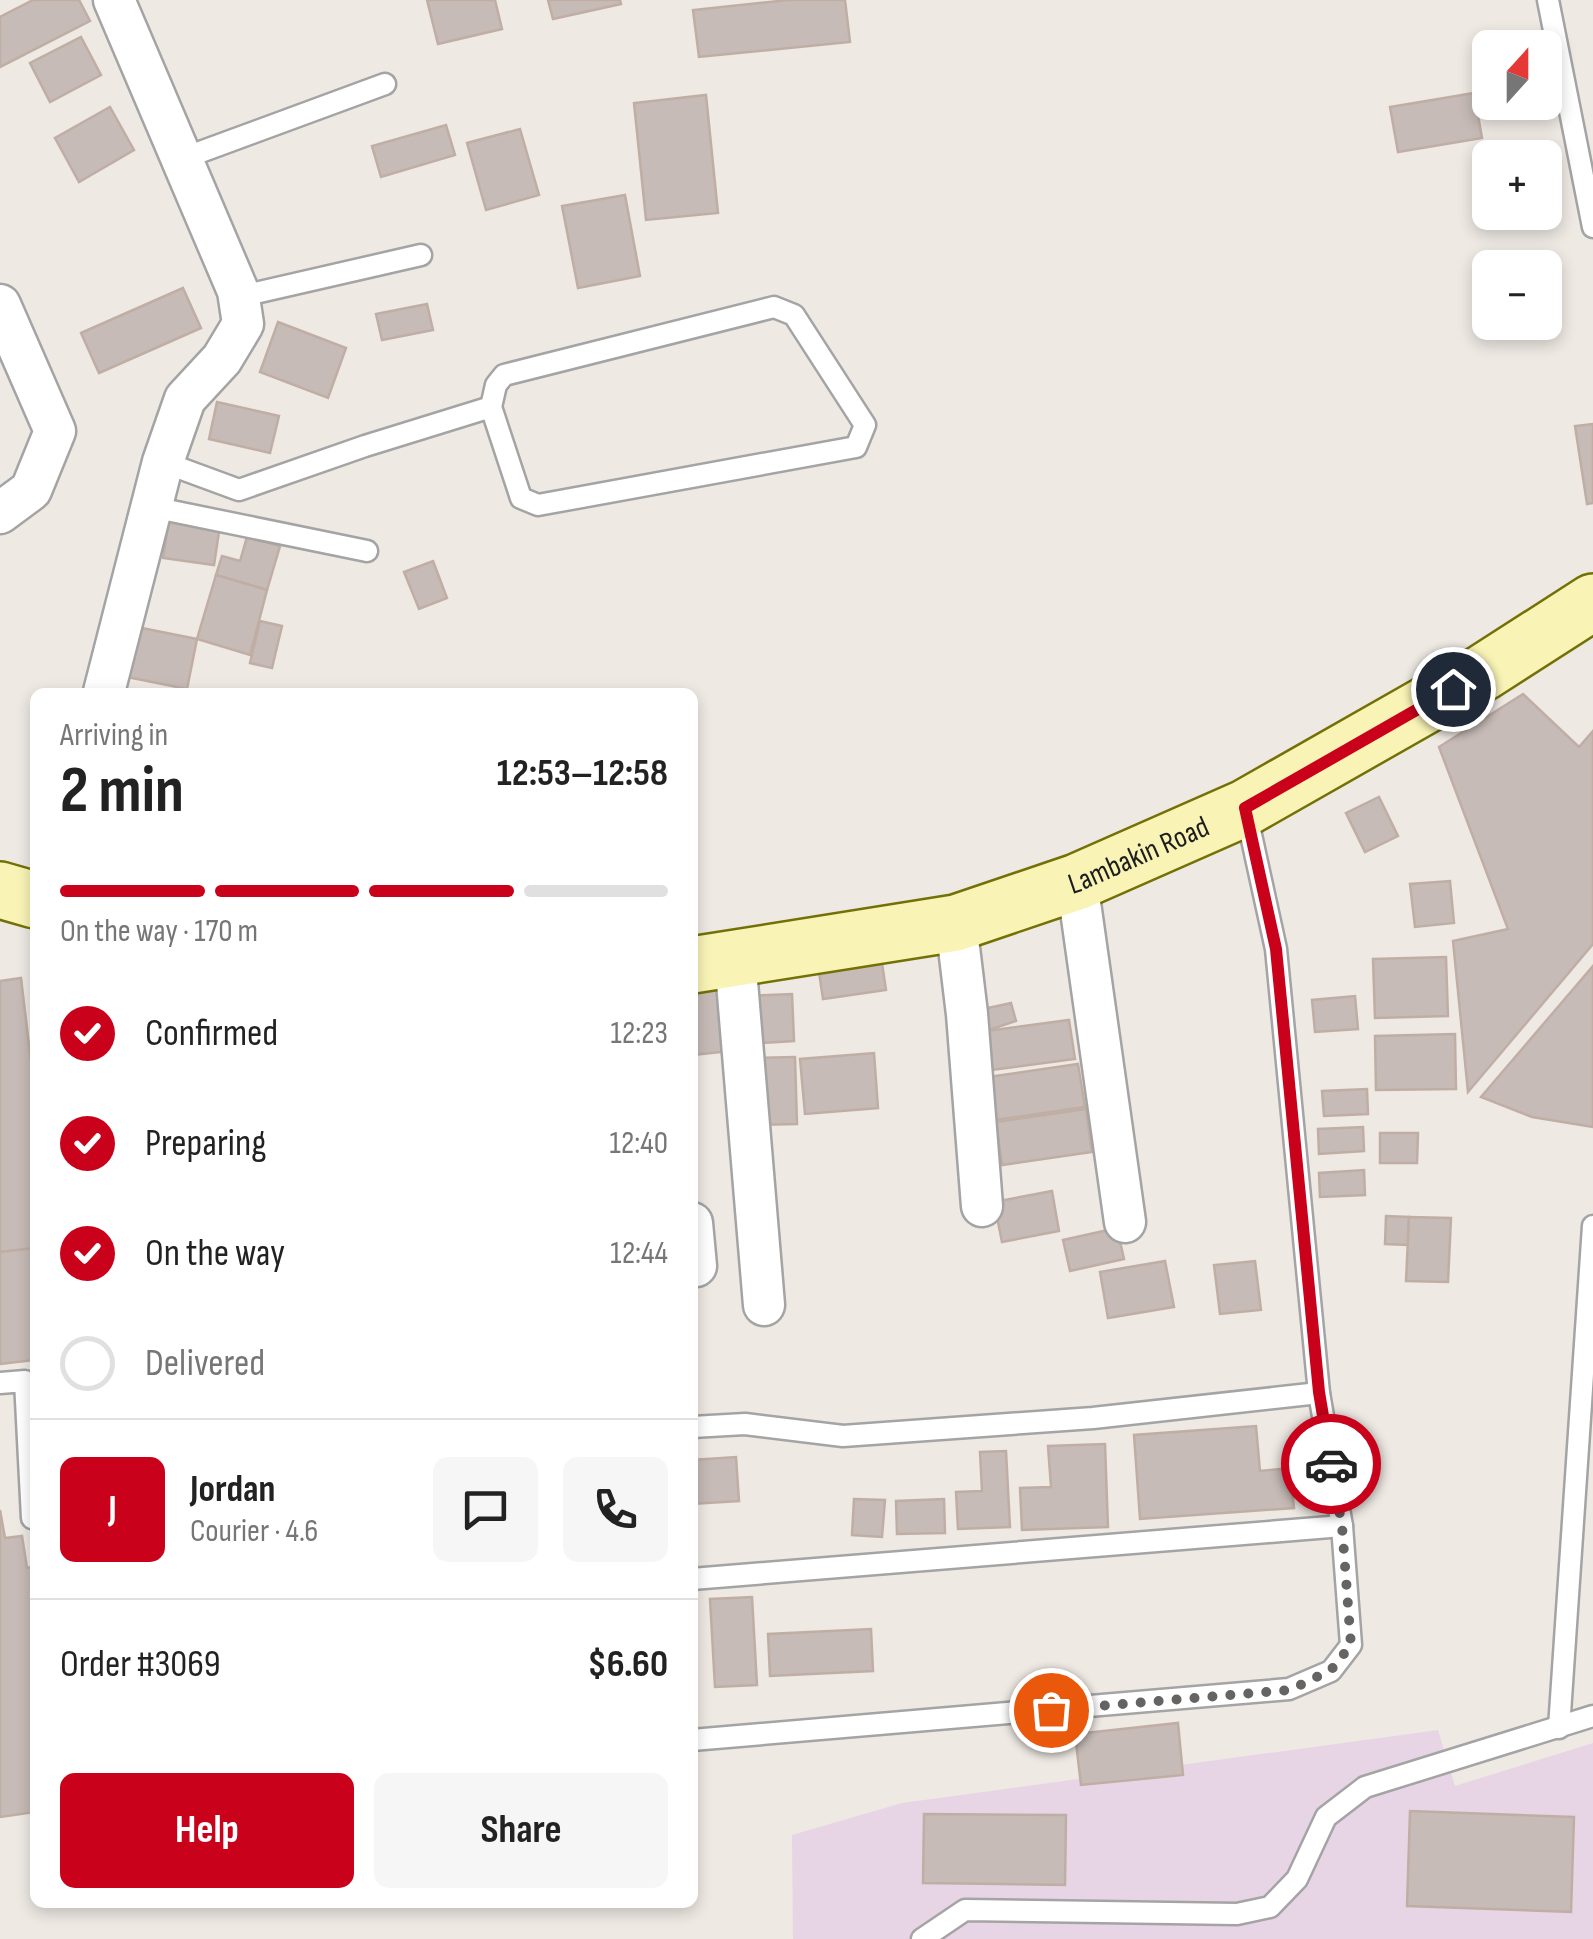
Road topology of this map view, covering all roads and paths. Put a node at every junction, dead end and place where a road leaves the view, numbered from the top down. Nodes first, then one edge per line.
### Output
1 (114, 0) edge
2 (1548, 0) edge
3 (385, 84) dead end
4 (184, 158) junction
5 (1593, 227) edge
6 (421, 255) dead end
7 (238, 292) junction
8 (2, 317) edge
9 (491, 407) junction
10 (164, 462) junction
11 (152, 507) junction
12 (0, 513) edge
13 (367, 550) dead end
14 (1593, 602) edge
15 (105, 688) edge
16 (1245, 808) junction
17 (1077, 882) junction
18 (0, 890) edge
19 (30, 899) edge
20 (956, 923) junction
21 (714, 961) edge
22 (982, 1206) dead end
23 (1125, 1222) dead end
24 (1593, 1226) edge
25 (764, 1305) dead end
26 (0, 1382) edge
27 (1319, 1392) junction
28 (698, 1428) edge
29 (30, 1484) edge
30 (1342, 1526) junction
31 (698, 1579) edge
32 (1593, 1716) edge
33 (1559, 1728) junction
34 (698, 1739) edge
35 (922, 1939) edge

1 - 4 street
2 - 5 lane
3 - 4 lane
4 - 7 street
6 - 7 lane
7 - 10 street
8 - 12 street
9 - 9 lane
9 - 10 lane
10 - 11 street
11 - 13 lane
11 - 15 street
14 - 16 main road, Lambakin Road
16 - 17 main road, Lambakin Road
16 - 27 lane
17 - 20 main road, Lambakin Road
17 - 23 street
18 - 19 main road
20 - 21 main road, Lambakin Road
20 - 22 street
21 - 25 street
24 - 33 lane
26 - 29 lane
27 - 28 lane
27 - 30 lane
30 - 31 lane
30 - 34 lane
32 - 33 lane
33 - 35 lane

